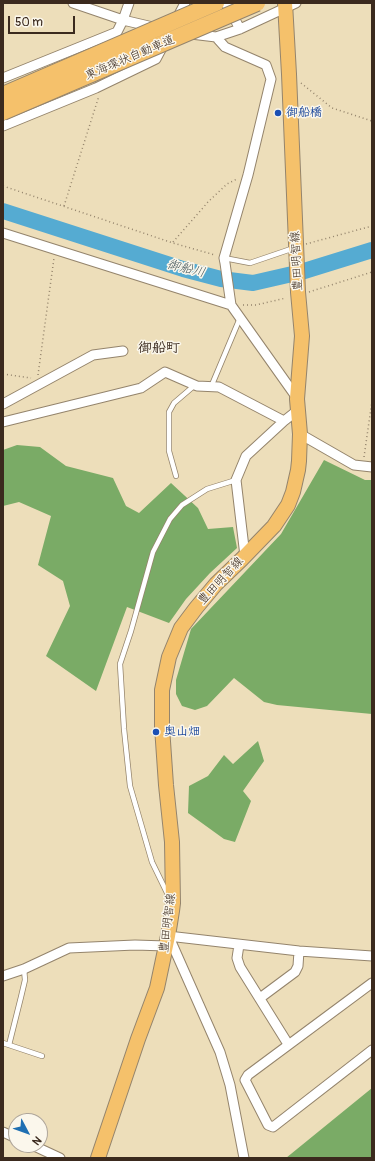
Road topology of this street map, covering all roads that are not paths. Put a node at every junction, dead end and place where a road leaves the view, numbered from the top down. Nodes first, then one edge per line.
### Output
1 (73, 3) edge
2 (129, 3) edge
3 (185, 3) edge
4 (216, 3) edge
5 (226, 3) edge
6 (258, 3) edge
7 (289, 5) edge
8 (124, 20) junction
9 (240, 29) junction
10 (170, 32) junction
11 (216, 37) junction
12 (79, 47) junction
13 (3, 78) edge
14 (96, 88) junction
15 (3, 95) edge
16 (3, 112) edge
17 (3, 126) edge
18 (3, 233) edge
19 (296, 247) junction
20 (224, 260) junction
21 (231, 305) junction
22 (240, 318) junction
23 (123, 351) dead end
24 (195, 385) junction
25 (211, 387) junction
26 (3, 404) edge
27 (298, 405) junction
28 (3, 422) edge
29 (284, 422) junction
30 (300, 434) junction
31 (367, 467) edge
32 (176, 476) dead end
33 (236, 480) junction
34 (245, 556) junction
35 (173, 902) junction
36 (167, 941) junction
37 (240, 945) junction
38 (299, 951) junction
39 (372, 956) edge
40 (24, 969) junction
41 (3, 976) edge
42 (372, 982) edge
43 (260, 998) junction
44 (3, 1043) edge
45 (288, 1044) junction
46 (9, 1045) junction
47 (372, 1050) edge
48 (42, 1056) dead end
49 (48, 1152) edge
50 (60, 1158) edge
51 (98, 1158) edge
52 (244, 1158) edge

1 - 8 street
2 - 8 street
3 - 10 street
4 - 15 highway, 東海環状自動車道, bridge
5 - 9 street
6 - 16 highway, 東海環状自動車道, bridge
7 - 9 street
7 - 19 main road, 豊田明智線
8 - 10 street
8 - 12 street
9 - 11 street
10 - 11 street
10 - 14 street
11 - 20 street
12 - 13 street
12 - 14 street
14 - 17 street
18 - 21 street
19 - 20 lane
19 - 27 main road, 豊田明智線
20 - 21 street
21 - 22 street
22 - 25 lane
22 - 27 street
23 - 26 street
24 - 25 street
24 - 28 street
24 - 32 lane
25 - 29 street
27 - 29 street
27 - 30 main road, 豊田明智線
29 - 33 street
30 - 31 street
30 - 34 main road, 豊田明智線
33 - 34 street
33 - 35 lane
34 - 35 main road, 豊田明智線
35 - 36 main road, 豊田明智線
36 - 37 street
36 - 40 street
36 - 51 main road, 豊田明智線
36 - 52 street
37 - 38 street
37 - 43 street
38 - 39 street
38 - 43 street
40 - 41 street
40 - 46 lane
42 - 45 street
43 - 45 street
44 - 46 lane
45 - 47 street
46 - 48 lane
49 - 50 street

